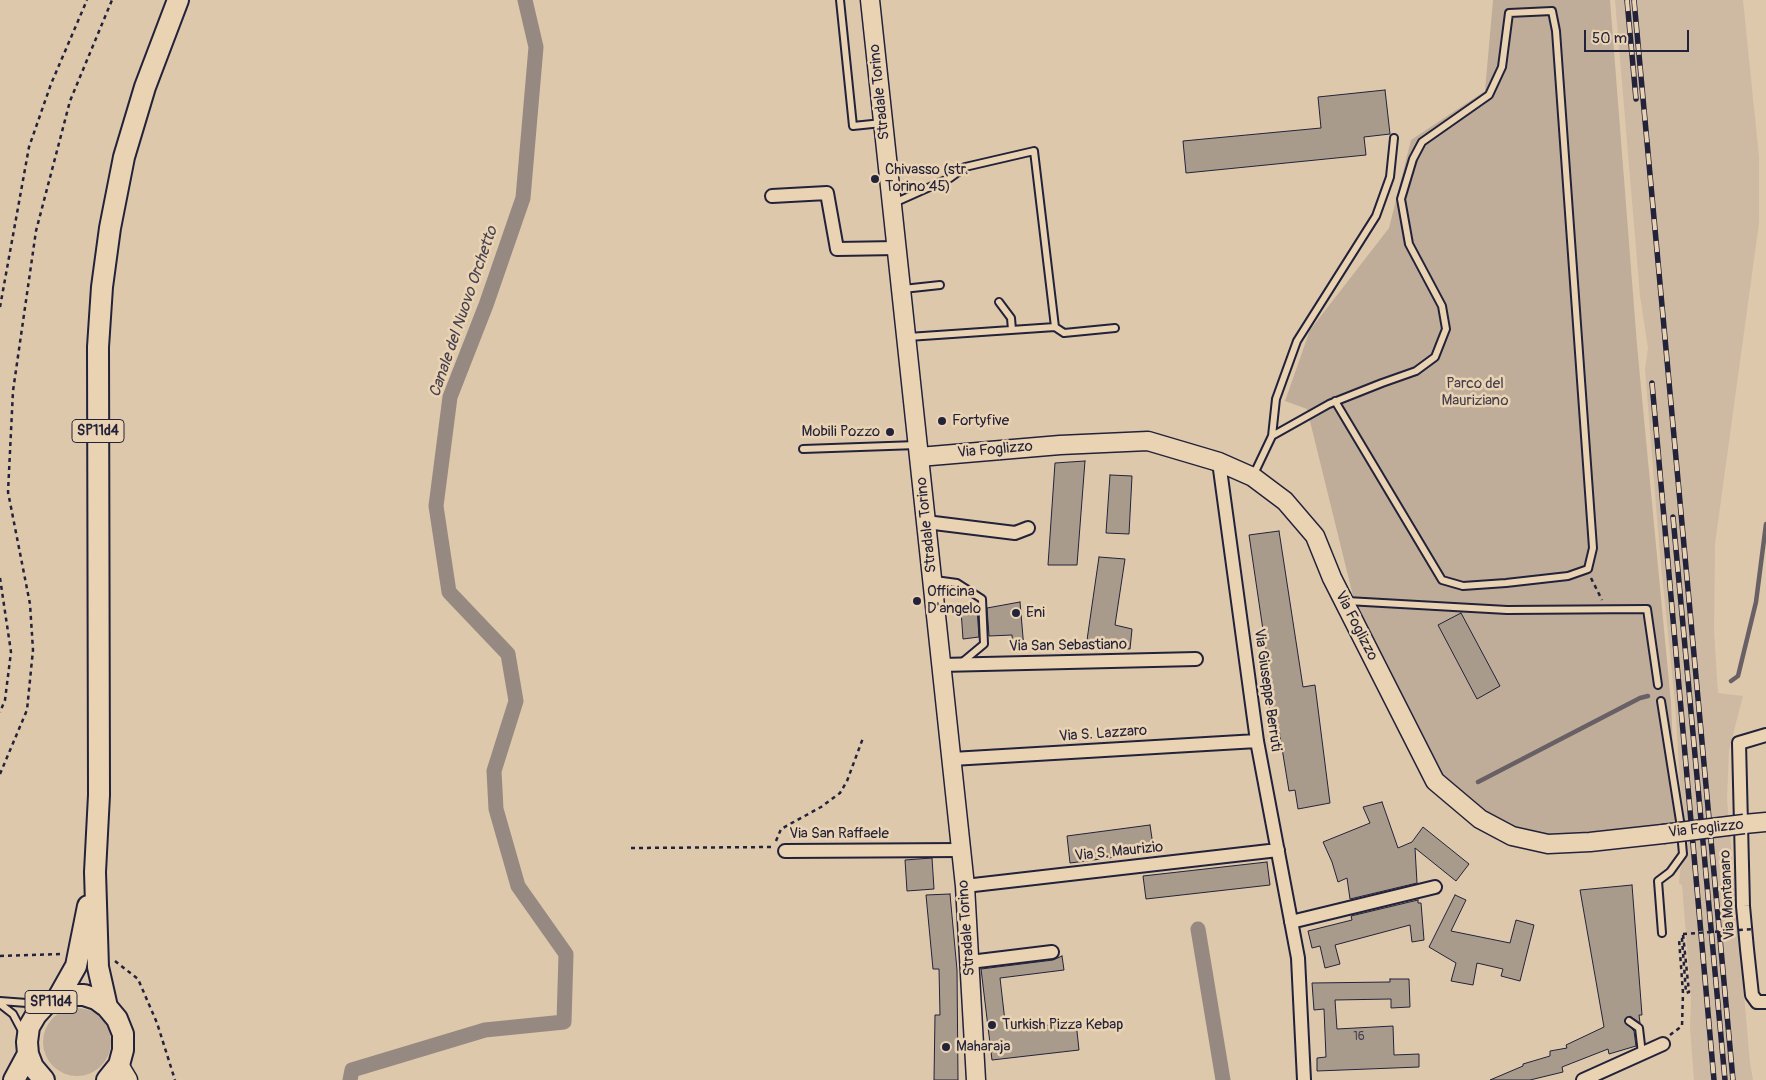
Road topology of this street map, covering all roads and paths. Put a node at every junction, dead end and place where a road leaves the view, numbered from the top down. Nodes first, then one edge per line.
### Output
1 (87, 0) edge
2 (112, 0) edge
3 (178, 0) edge
4 (840, 0) edge
5 (870, 0) edge
6 (884, 123) junction
7 (1394, 138) dead end
8 (772, 196) dead end
9 (892, 203) junction
10 (897, 248) junction
11 (940, 285) dead end
12 (901, 289) junction
13 (999, 302) dead end
14 (0, 307) edge
15 (1055, 327) junction
16 (1115, 328) dead end
17 (1012, 330) junction
18 (906, 338) junction
19 (1336, 401) junction
20 (1272, 436) junction
21 (803, 450) dead end
22 (919, 451) junction
23 (1218, 462) junction
24 (1253, 477) junction
25 (926, 522) junction
26 (1028, 528) dead end
27 (1588, 569) junction
28 (0, 578) edge
29 (932, 580) junction
30 (1343, 600) junction
31 (1606, 610) junction
32 (1196, 660) dead end
33 (959, 664) junction
34 (941, 665) junction
35 (1658, 684) dead end
36 (1661, 701) dead end
37 (0, 712) edge
38 (1766, 735) edge
39 (863, 738) dead end
40 (1257, 741) junction
41 (952, 759) junction
42 (0, 774) edge
43 (1766, 822) edge
44 (631, 848) dead end
45 (780, 849) junction
46 (961, 850) junction
47 (1278, 850) junction
48 (95, 872) junction
49 (965, 886) junction
50 (1435, 887) dead end
51 (1291, 922) junction
52 (1754, 929) dead end
53 (1662, 933) dead end
54 (1052, 952) dead end
55 (66, 954) dead end
56 (0, 956) edge
57 (114, 960) dead end
58 (970, 962) junction
59 (52, 1001) junction
60 (0, 1002) edge
61 (1766, 1002) edge
62 (107, 1007) junction
63 (1629, 1021) dead end
64 (1663, 1044) joint
65 (27, 1048) junction
66 (1642, 1054) junction
67 (118, 1075) edge
68 (14, 1080) edge
69 (44, 1080) edge
70 (175, 1080) edge
71 (976, 1080) edge
72 (1304, 1080) edge
73 (1583, 1080) edge

1 - 14 path
2 - 42 path
3 - 48 main road, SP11d4
4 - 6 lane
5 - 6 main road, Stradale Torino
6 - 9 main road, Stradale Torino
7 - 20 lane
8 - 10 street
9 - 10 main road, Stradale Torino
9 - 15 lane
10 - 12 main road, Stradale Torino
11 - 12 lane
12 - 18 main road, Stradale Torino
13 - 17 lane
15 - 16 lane
15 - 17 lane
17 - 18 lane
18 - 22 main road, Stradale Torino
19 - 20 lane
19 - 27 lane
19 - 27 lane
20 - 24 lane
21 - 22 lane
22 - 23 main road, Via Foglizzo
22 - 25 main road, Stradale Torino
23 - 24 main road, Via Foglizzo
23 - 40 street, Via Giuseppe Berruti
24 - 30 main road, Via Foglizzo
25 - 26 street
25 - 29 main road, Stradale Torino
27 - 31 path
28 - 37 path
29 - 33 lane
29 - 34 main road, Stradale Torino
30 - 31 lane
30 - 43 main road, Via Foglizzo, bridge
31 - 35 lane
32 - 33 street, Via San Sebastiano
33 - 34 street, Via San Sebastiano
34 - 41 main road, Stradale Torino
36 - 53 lane
38 - 61 street, Via Montanaro
39 - 45 path, Via San Raffaele
40 - 41 street, Via S. Lazzaro
40 - 47 street, Via Giuseppe Berruti
41 - 46 main road, Stradale Torino
44 - 45 path
45 - 46 street, Via San Raffaele
46 - 49 main road, Stradale Torino
47 - 49 street, Via S. Maurizio
47 - 51 street, Via Giuseppe Berruti
48 - 59 main road, SP11d4
48 - 62 main road, SP11d4
49 - 58 main road, Stradale Torino
50 - 51 street
51 - 72 street, Via Giuseppe Berruti
52 - 64 path, bridge
54 - 58 street
55 - 56 path
57 - 70 path
58 - 71 main road, Stradale Torino
59 - 60 lane
59 - 62 main road, SP11d4
59 - 65 main road, SP11d4
60 - 65 lane
62 - 67 main road, SP11d4
63 - 66 lane
64 - 66 street
65 - 68 main road, SP11d4
65 - 69 main road
66 - 73 street

